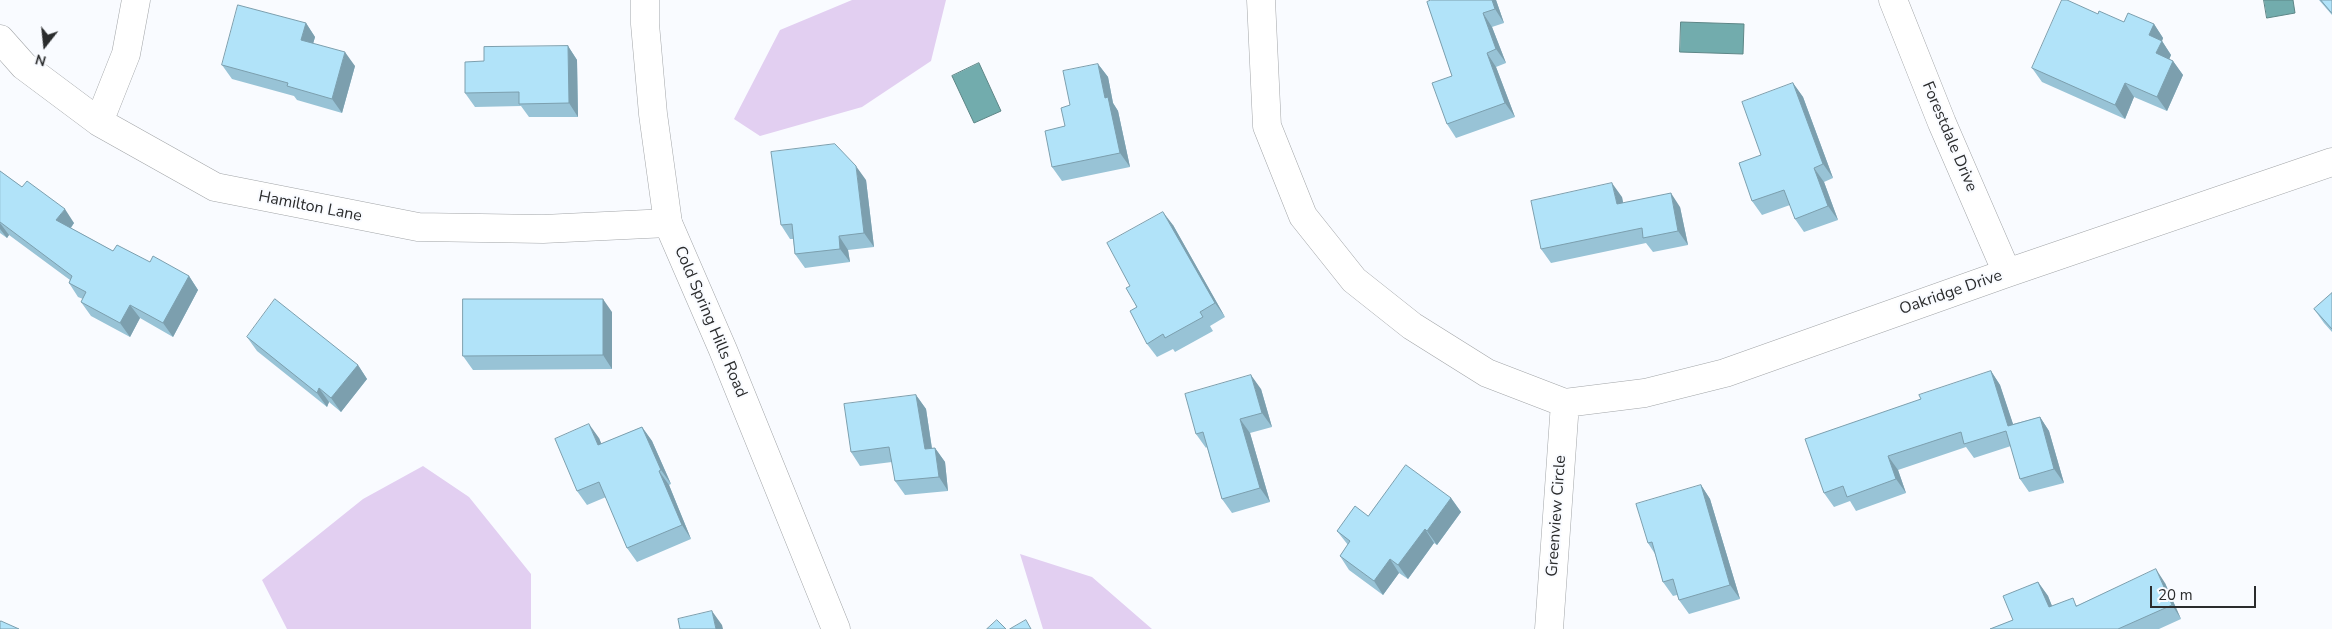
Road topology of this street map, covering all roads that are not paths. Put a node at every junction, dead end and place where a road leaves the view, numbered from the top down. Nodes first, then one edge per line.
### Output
1 (136, 0) edge
2 (645, 0) edge
3 (1261, 0) edge
4 (1893, 0) edge
5 (0, 39) edge
6 (99, 122) junction
7 (2332, 162) edge
8 (668, 222) junction
9 (2007, 273) junction
10 (1565, 403) junction
11 (836, 629) edge
12 (1549, 629) edge

1 - 6 street
2 - 8 street, Cold Spring Hills Road
3 - 10 street
4 - 9 street, Forestdale Drive
5 - 6 street, Hamilton Lane
6 - 8 street, Hamilton Lane
7 - 9 street, Oakridge Drive
8 - 11 street, Cold Spring Hills Road
9 - 10 street, Oakridge Drive
10 - 12 street, Greenview Circle

